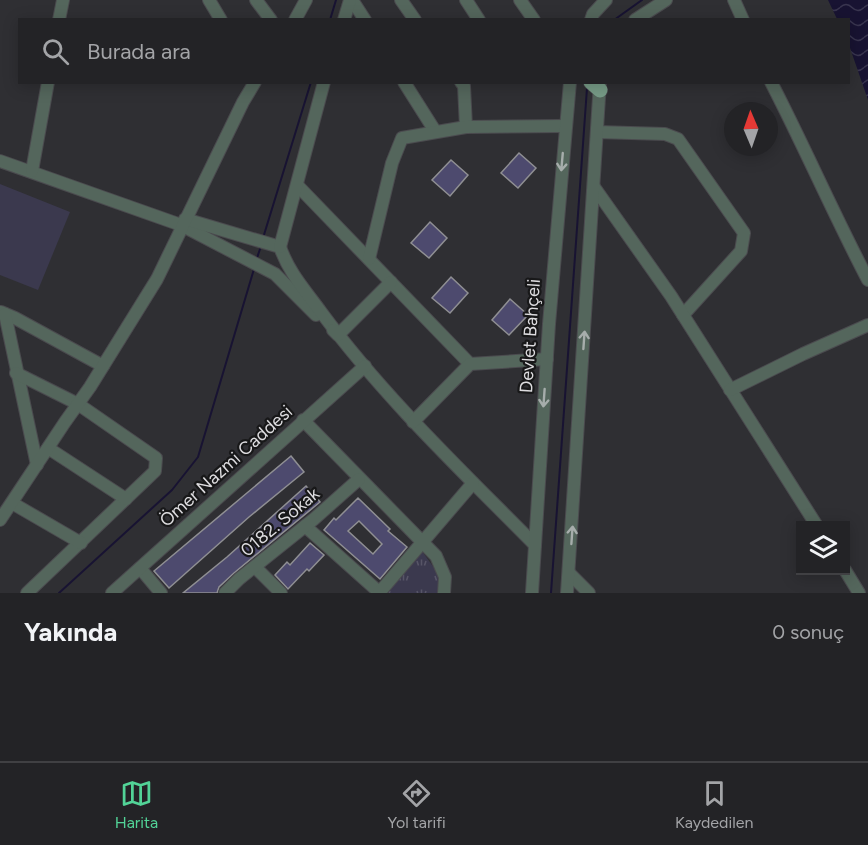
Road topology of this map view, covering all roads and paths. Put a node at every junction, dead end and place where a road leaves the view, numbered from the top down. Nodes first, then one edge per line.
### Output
1 (63, 0) edge
2 (256, 0) edge
3 (306, 0) edge
4 (351, 0) edge
5 (466, 0) edge
6 (520, 0) edge
7 (606, 0) edge
8 (666, 0) edge
9 (734, 0) edge
10 (211, 1) edge
11 (406, 2) edge
12 (59, 18) edge
13 (220, 18) edge
14 (270, 18) edge
15 (296, 18) edge
16 (345, 18) edge
17 (364, 18) edge
18 (414, 18) edge
19 (478, 18) edge
20 (533, 18) edge
21 (592, 18) edge
22 (638, 18) edge
23 (742, 18) edge
24 (48, 84) edge
25 (254, 84) edge
26 (323, 84) edge
27 (406, 84) edge
28 (465, 84) edge
29 (570, 84) edge
30 (772, 84) edge
31 (597, 85) edge
32 (565, 126) junction
33 (466, 127) junction
34 (435, 131) junction
35 (597, 132) junction
36 (0, 161) edge
37 (32, 171) junction
38 (297, 185) junction
39 (594, 187) junction
40 (183, 222) junction
41 (280, 247) junction
42 (369, 259) junction
43 (868, 280) edge
44 (391, 282) junction
45 (2, 313) edge
46 (683, 315) junction
47 (868, 325) edge
48 (338, 335) junction
49 (547, 359) junction
50 (470, 364) junction
51 (103, 366) junction
52 (364, 366) junction
53 (16, 373) junction
54 (730, 390) junction
55 (78, 404) junction
56 (303, 420) junction
57 (413, 422) junction
58 (48, 448) junction
59 (37, 465) junction
60 (359, 478) junction
61 (473, 483) junction
62 (126, 499) junction
63 (12, 503) junction
64 (0, 520) edge
65 (814, 521) edge
66 (306, 526) junction
67 (422, 542) junction
68 (81, 543) junction
69 (535, 545) junction
70 (255, 567) junction
71 (140, 568) junction
72 (569, 573) junction
73 (848, 575) edge
74 (27, 593) edge
75 (112, 593) edge
76 (161, 593) edge
77 (225, 593) edge
78 (281, 593) edge
79 (379, 593) edge
80 (444, 593) edge
81 (532, 593) edge
82 (567, 593) edge
83 (589, 593) edge
84 (859, 593) edge

1 - 12 street
2 - 14 street
3 - 15 street
4 - 16 street
4 - 17 street
5 - 19 street
6 - 20 street
7 - 21 street
8 - 22 street
9 - 23 street
10 - 13 street
11 - 18 street
24 - 37 street
25 - 40 street
26 - 38 street
27 - 34 street
28 - 33 street
29 - 32 street, Devlet Bahçeli
30 - 43 street
31 - 35 street
32 - 33 street
32 -> 49 street, Devlet Bahçeli
33 - 34 street
34 - 42 street
35 - 39 street
35 - 46 street
36 - 37 street
37 - 40 street
38 - 41 street
38 - 42 street
39 - 46 street
72 -> 39 street
40 - 41 street
40 - 48 street
40 - 51 street
41 - 48 street
42 - 44 street
44 - 48 street
44 - 50 street
45 - 51 street
45 - 53 street
46 - 54 street
47 - 54 street
48 - 52 street
49 - 50 street
49 -> 69 street, Devlet Bahçeli
50 - 57 street
51 - 55 street
52 - 56 street, Ömer Nazmi Caddesi
52 - 57 street
53 - 55 street
53 - 59 street
54 - 65 street
55 - 58 street
55 - 62 street
56 - 60 street
56 - 71 street, Ömer Nazmi Caddesi
57 - 61 street
58 - 59 street
58 - 62 street
59 - 63 street
60 - 66 street, 0182. Sokak
60 - 67 street
61 - 67 street
61 - 69 street
62 - 68 street
63 - 64 street
63 - 68 street
66 - 70 street, 0182. Sokak
66 - 79 street
67 - 79 street
67 - 80 street
68 - 74 street
69 - 81 street, Devlet Bahçeli
70 - 77 street, 0182. Sokak
70 - 78 street
71 - 75 street, Ömer Nazmi Caddesi
71 - 76 street
72 - 82 street
72 - 83 street
73 - 84 street

